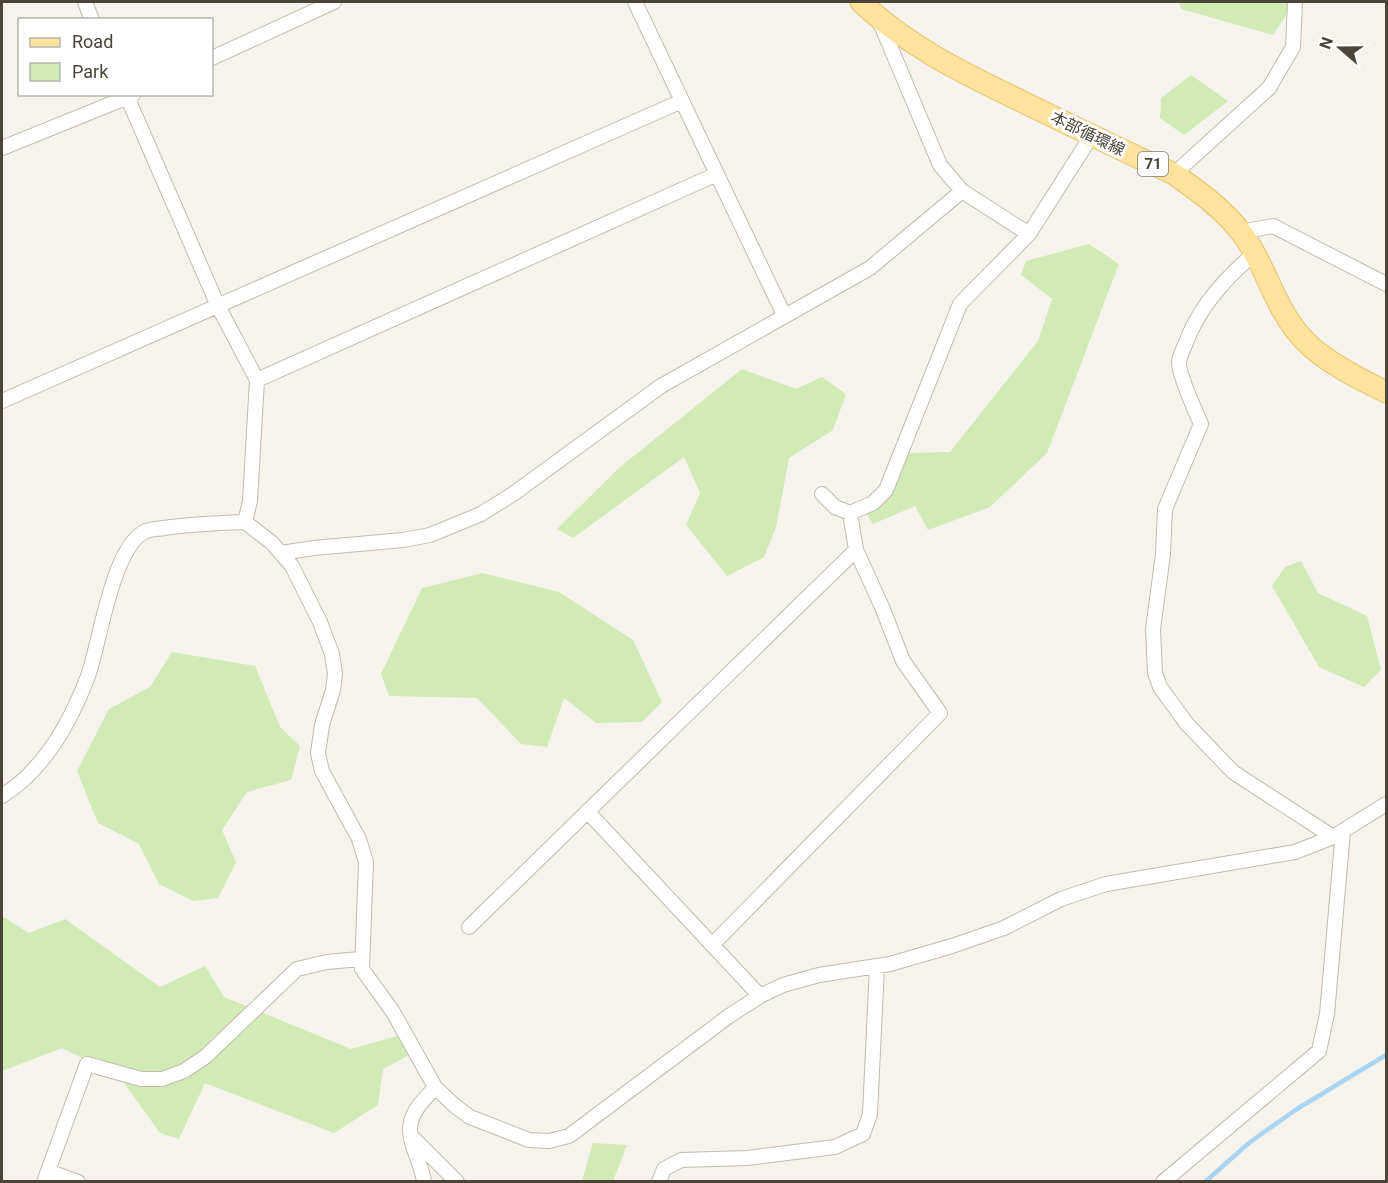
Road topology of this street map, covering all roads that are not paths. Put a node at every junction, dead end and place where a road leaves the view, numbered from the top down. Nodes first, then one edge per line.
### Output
1 (84, 2) edge
2 (334, 2) edge
3 (635, 2) edge
4 (861, 2) edge
5 (1295, 2) edge
6 (91, 18) edge
7 (878, 18) junction
8 (213, 58) edge
9 (127, 96) edge
10 (129, 96) edge
11 (682, 101) junction
12 (1092, 135) junction
13 (2, 148) edge
14 (717, 174) junction
15 (1174, 174) junction
16 (962, 191) junction
17 (1241, 232) junction
18 (1029, 234) junction
19 (1254, 254) junction
20 (1386, 284) edge
21 (218, 306) junction
22 (784, 315) junction
23 (257, 380) junction
24 (1386, 392) edge
25 (2, 400) edge
26 (822, 494) dead end
27 (850, 513) junction
28 (245, 522) junction
29 (856, 550) junction
30 (281, 553) junction
31 (2, 796) edge
32 (1386, 804) edge
33 (587, 812) junction
34 (1338, 834) junction
35 (469, 927) dead end
36 (712, 945) junction
37 (360, 959) junction
38 (877, 966) junction
39 (760, 996) junction
40 (435, 1087) junction
41 (411, 1136) junction
42 (46, 1176) edge
43 (78, 1182) edge
44 (424, 1182) edge
45 (457, 1182) edge
46 (659, 1182) edge
47 (1163, 1182) edge

1 - 6 street
2 - 8 street
3 - 11 street
4 - 7 main road, 本部循環線 / 71
5 - 15 street
7 - 12 main road, 本部循環線 / 71
7 - 16 street
9 - 13 street
10 - 21 street
11 - 14 street
11 - 21 street
12 - 15 main road, 本部循環線 / 71
12 - 18 street
14 - 22 street
14 - 23 street
15 - 17 main road, 本部循環線 / 71
16 - 18 street
16 - 22 street
17 - 19 main road, 本部循環線 / 71
17 - 20 street
18 - 27 street
19 - 24 main road, 本部循環線 / 71
19 - 34 street
21 - 23 street
21 - 25 street
22 - 30 street
23 - 28 street
26 - 27 street
27 - 29 street
28 - 30 street
28 - 31 street
29 - 33 street
29 - 36 street
30 - 37 street
32 - 34 street
33 - 35 street
33 - 36 street
34 - 38 street
34 - 47 street
36 - 39 street
37 - 40 street
37 - 42 street
38 - 39 street
38 - 46 street
39 - 40 street
40 - 41 street
41 - 44 street
41 - 45 street
42 - 43 street

